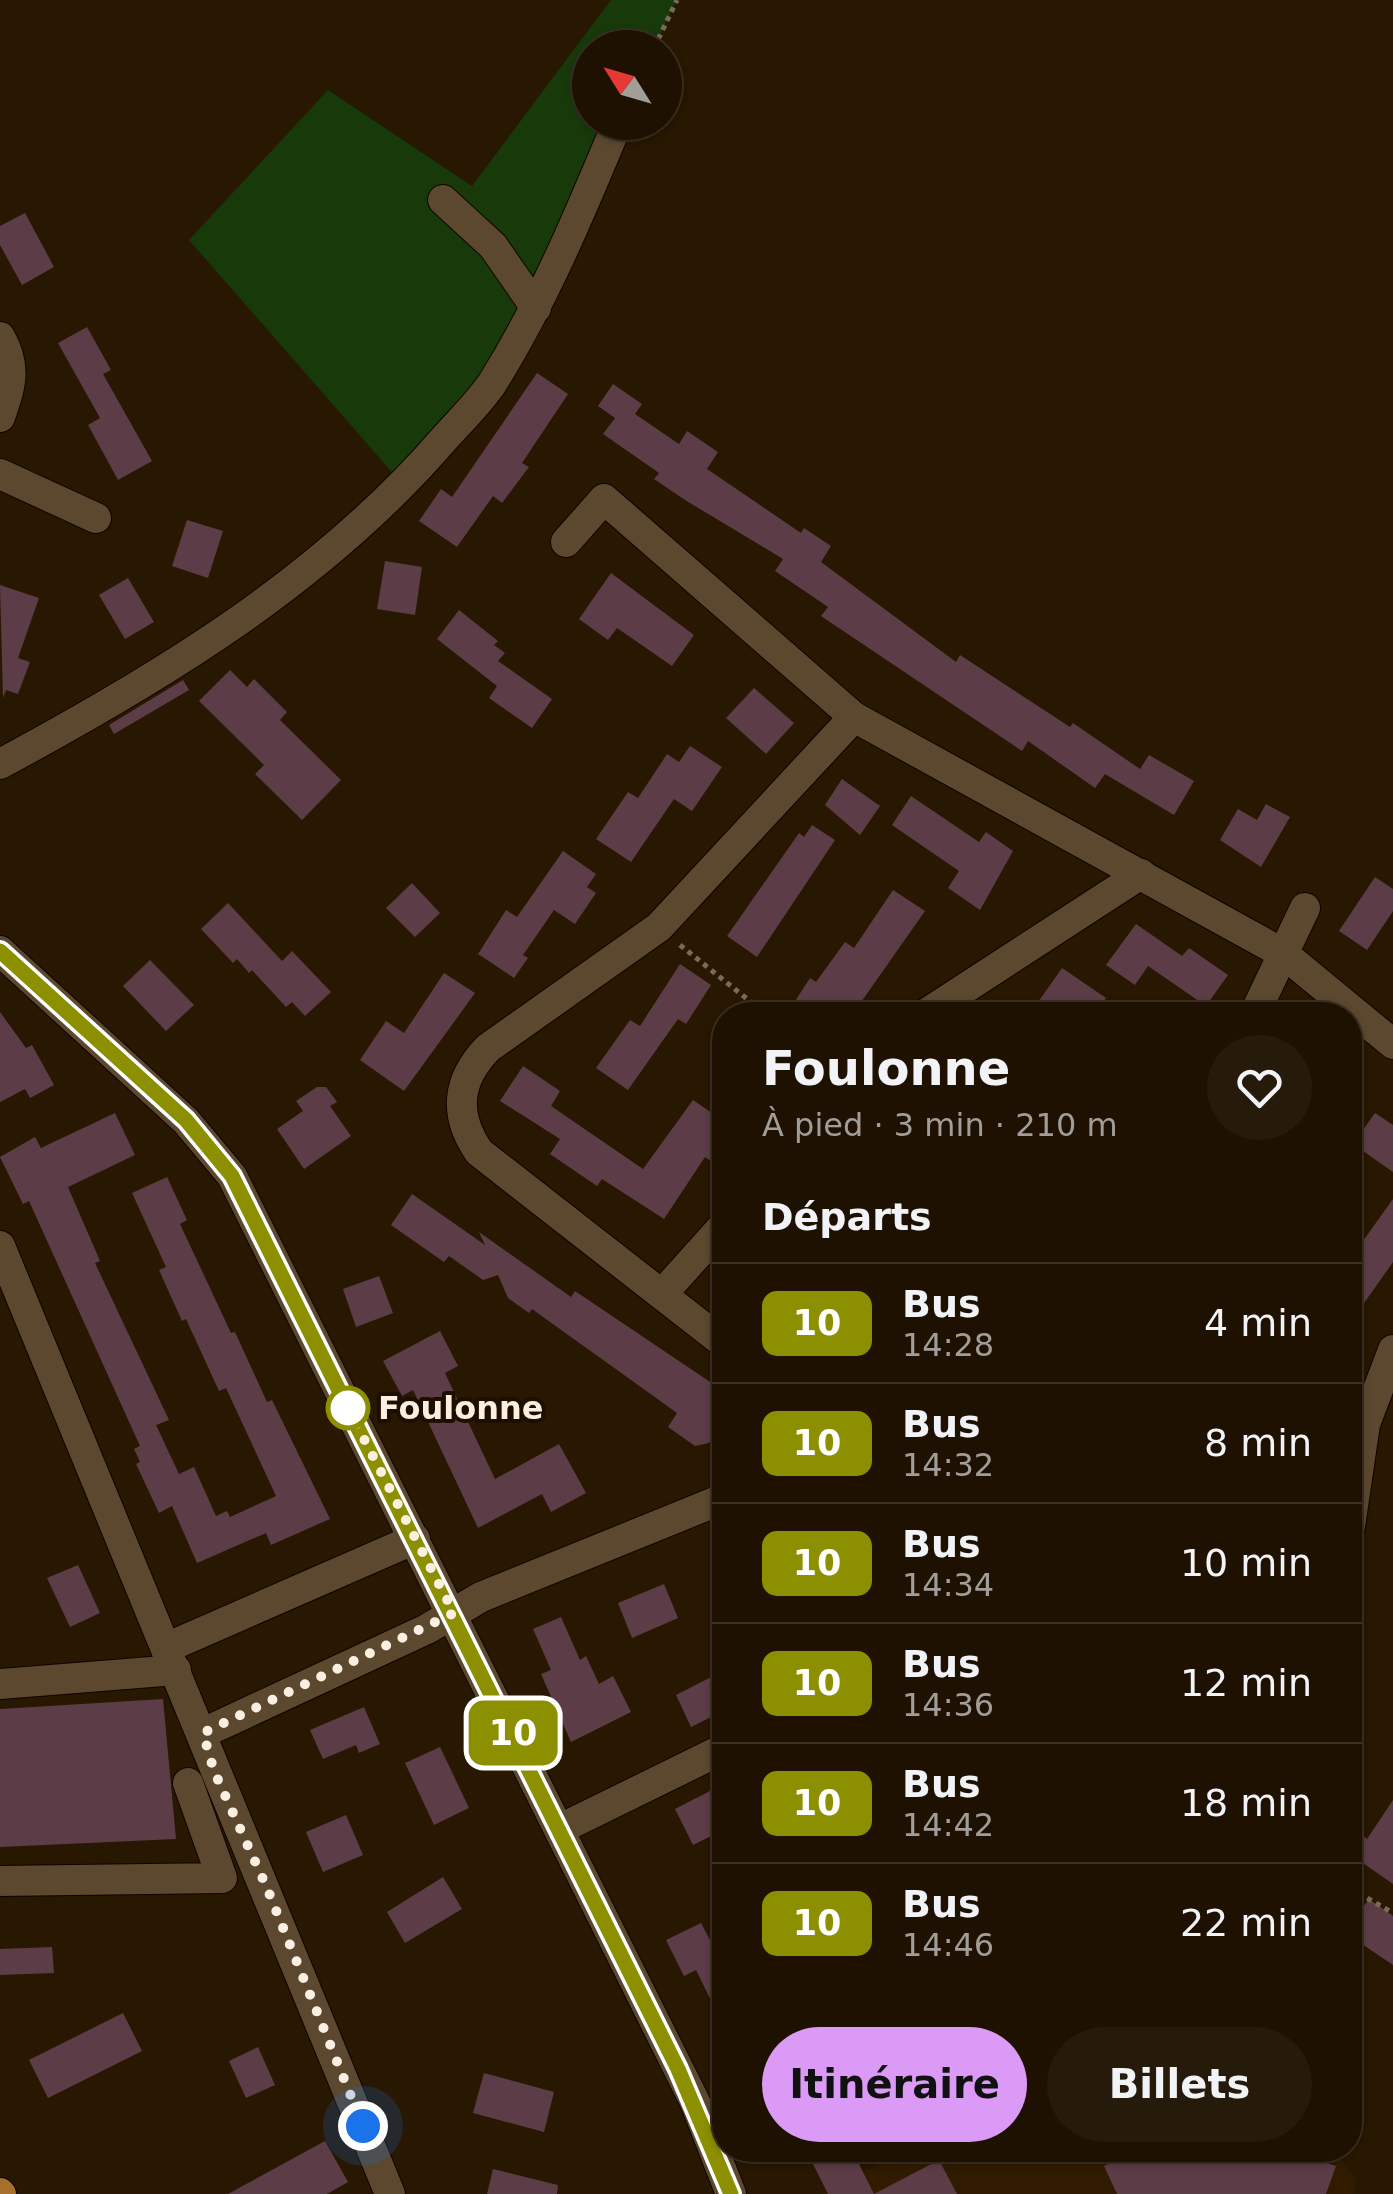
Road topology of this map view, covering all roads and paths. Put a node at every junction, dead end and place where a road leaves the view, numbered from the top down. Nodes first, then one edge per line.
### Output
1 (678, 0) edge
2 (663, 30) edge
3 (610, 140) edge
4 (443, 200) dead end
5 (536, 308) junction
6 (0, 336) edge
7 (0, 417) edge
8 (0, 474) edge
9 (96, 518) dead end
10 (566, 542) dead end
11 (854, 717) junction
12 (0, 764) edge
13 (1142, 874) junction
14 (1305, 908) dead end
15 (659, 927) junction
16 (0, 951) edge
17 (1284, 954) junction
18 (751, 1002) edge
19 (944, 1002) edge
20 (1260, 1002) edge
21 (1342, 1002) edge
22 (1362, 1018) edge
23 (1393, 1044) edge
24 (712, 1238) edge
25 (0, 1246) edge
26 (662, 1293) junction
27 (712, 1333) edge
28 (1393, 1350) edge
29 (1362, 1439) edge
30 (712, 1503) edge
31 (415, 1539) junction
32 (454, 1613) junction
33 (171, 1659) junction
34 (0, 1684) edge
35 (203, 1733) junction
36 (712, 1754) edge
37 (188, 1783) dead end
38 (560, 1829) junction
39 (0, 1881) edge
40 (1362, 1895) edge
41 (1393, 1913) edge
42 (712, 2147) edge
43 (718, 2162) edge
44 (390, 2194) edge
45 (731, 2194) edge

1 - 2 path
3 - 5 street
4 - 5 street
5 - 12 street
6 - 7 street
8 - 9 street
10 - 11 street
11 - 13 street
11 - 15 street
13 - 17 street
13 - 19 street
14 - 17 street
15 - 18 path
15 - 26 street
16 - 31 street
17 - 20 street
17 - 21 street
22 - 23 street
24 - 26 street
25 - 33 street
26 - 27 street
28 - 29 street
30 - 32 street
31 - 32 street
31 - 33 street
32 - 35 street
32 - 38 street
33 - 34 street
33 - 35 street
35 - 44 street
36 - 38 street
37 - 39 street
38 - 42 street
40 - 41 path
43 - 45 street

